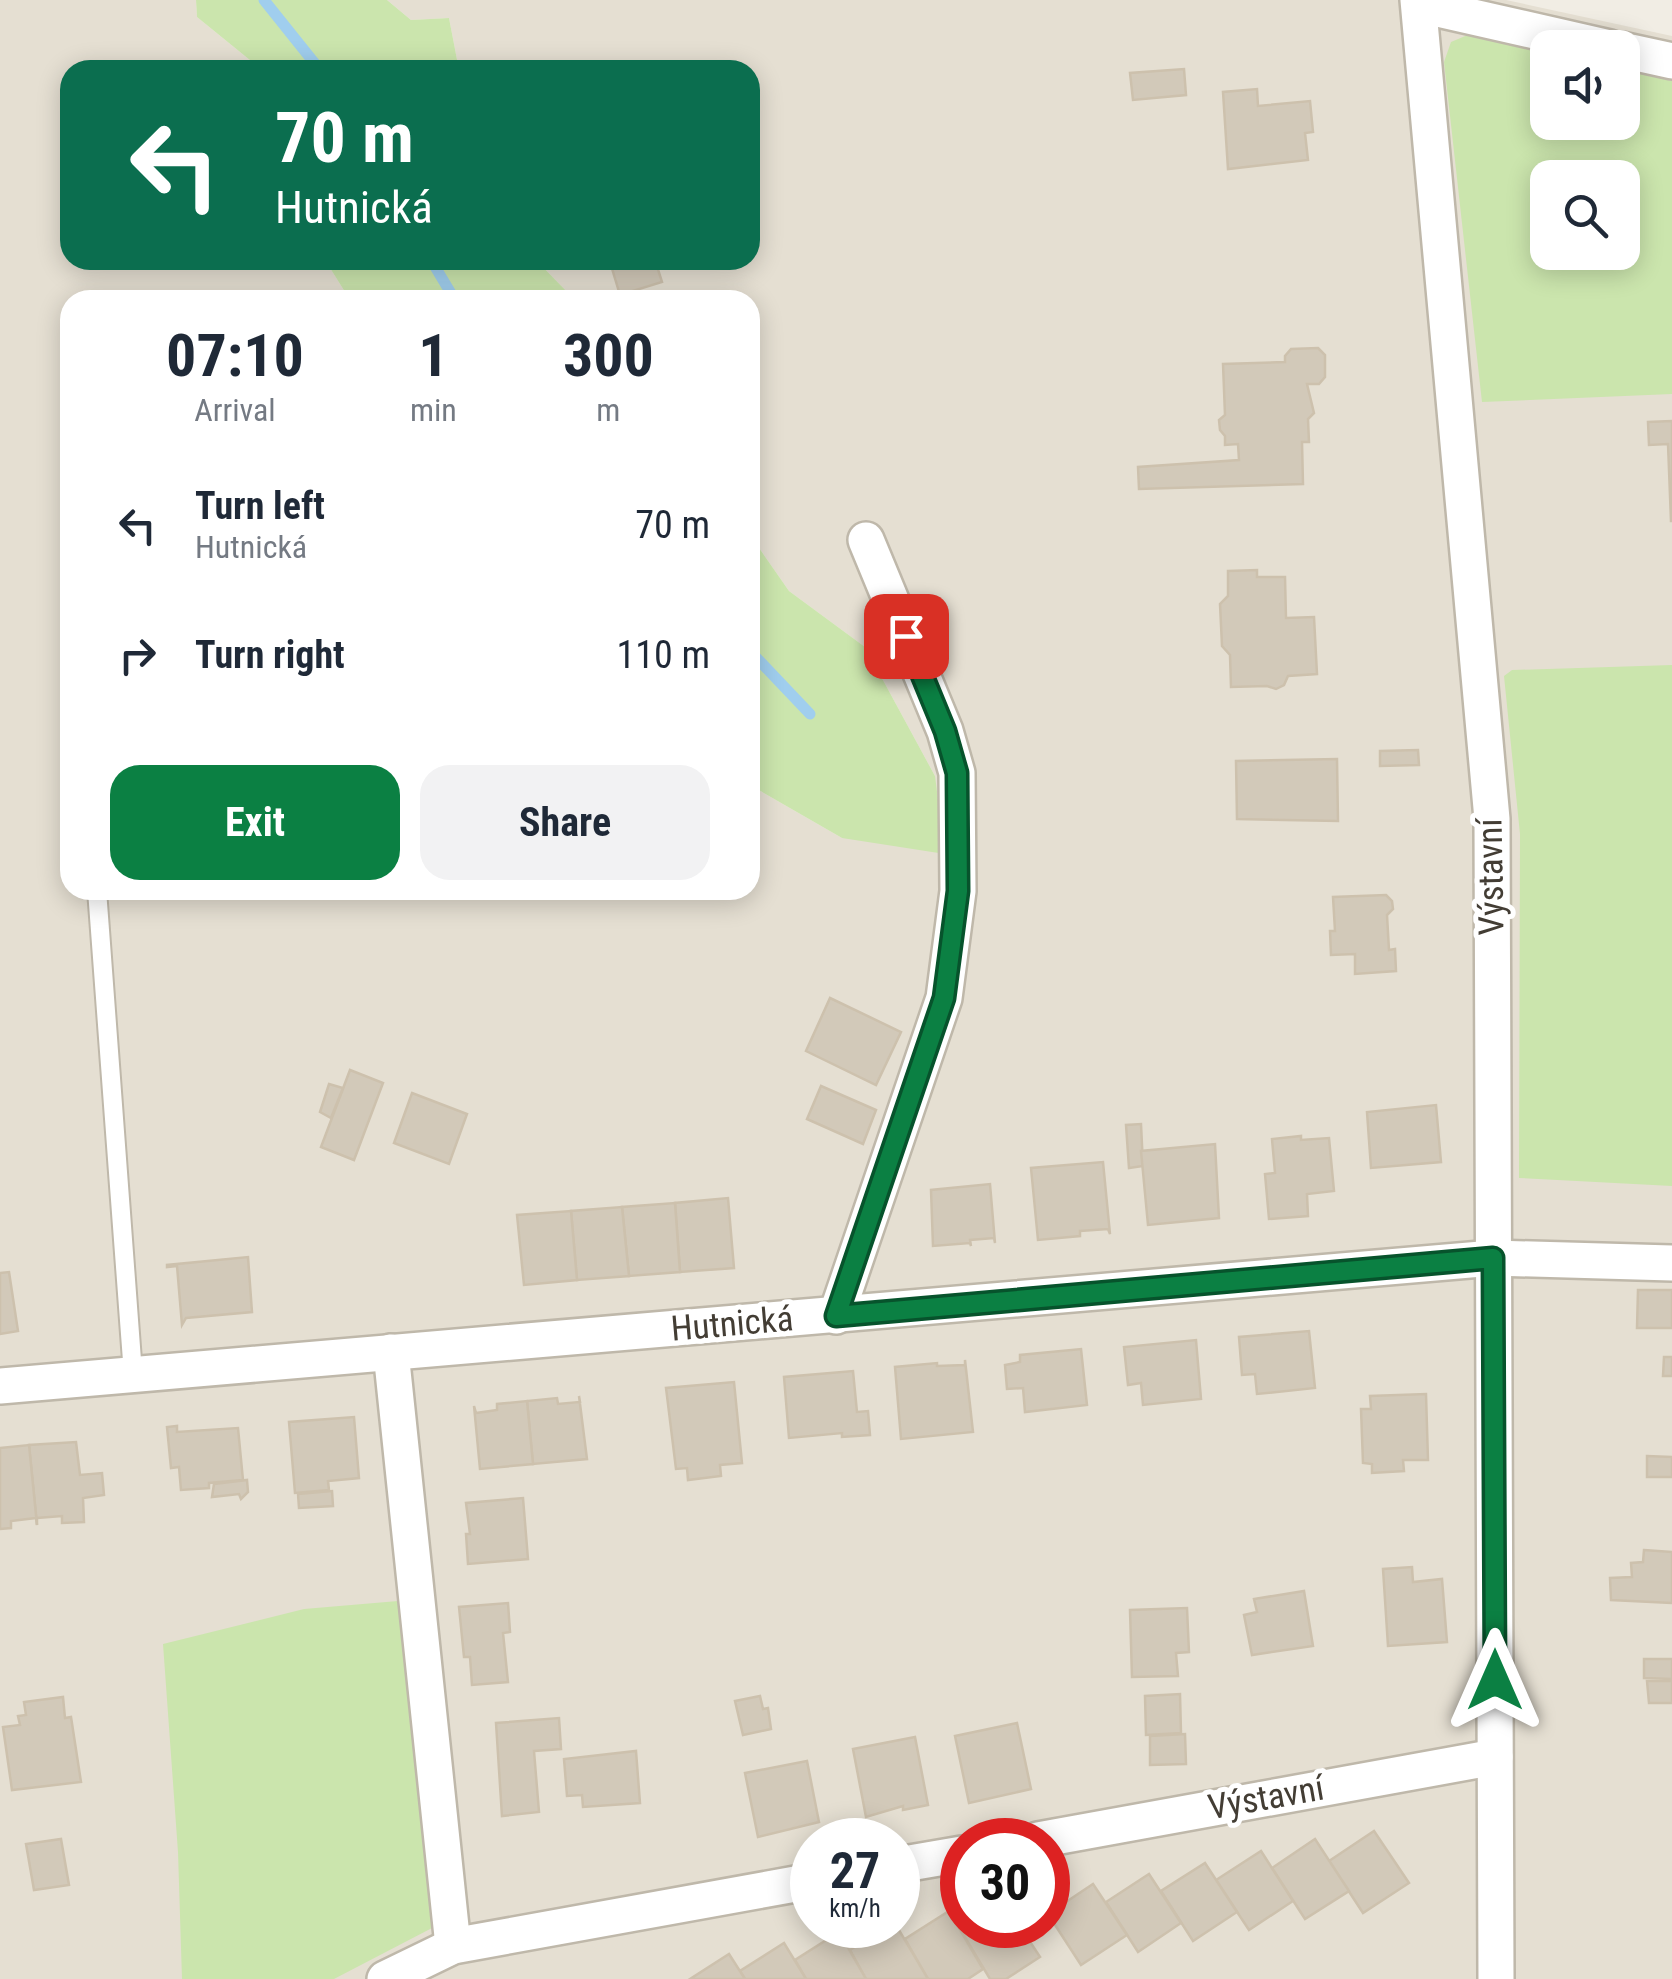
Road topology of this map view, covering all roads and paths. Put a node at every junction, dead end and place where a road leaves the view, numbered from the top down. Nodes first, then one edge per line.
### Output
1 (1419, 3) edge
2 (1534, 30) edge
3 (1640, 54) edge
4 (1672, 61) edge
5 (866, 540) dead end
6 (98, 900) edge
7 (1493, 1258) junction
8 (1672, 1263) edge
9 (836, 1316) junction
10 (391, 1352) junction
11 (133, 1374) junction
12 (0, 1386) edge
13 (1495, 1757) junction
14 (1070, 1834) edge
15 (790, 1885) edge
16 (453, 1946) junction
17 (385, 1979) edge
18 (1496, 1979) edge

1 - 2 street
1 - 7 street, Výstavní
3 - 4 street
5 - 9 street
6 - 11 lane
7 - 8 street, Hutnická
7 - 9 street, Hutnická
7 - 13 street, Výstavní
9 - 10 street, Hutnická
10 - 11 street, Hutnická
10 - 16 street
11 - 12 street, Hutnická
13 - 14 street, Výstavní
13 - 18 street, Výstavní
15 - 16 street
16 - 17 street

